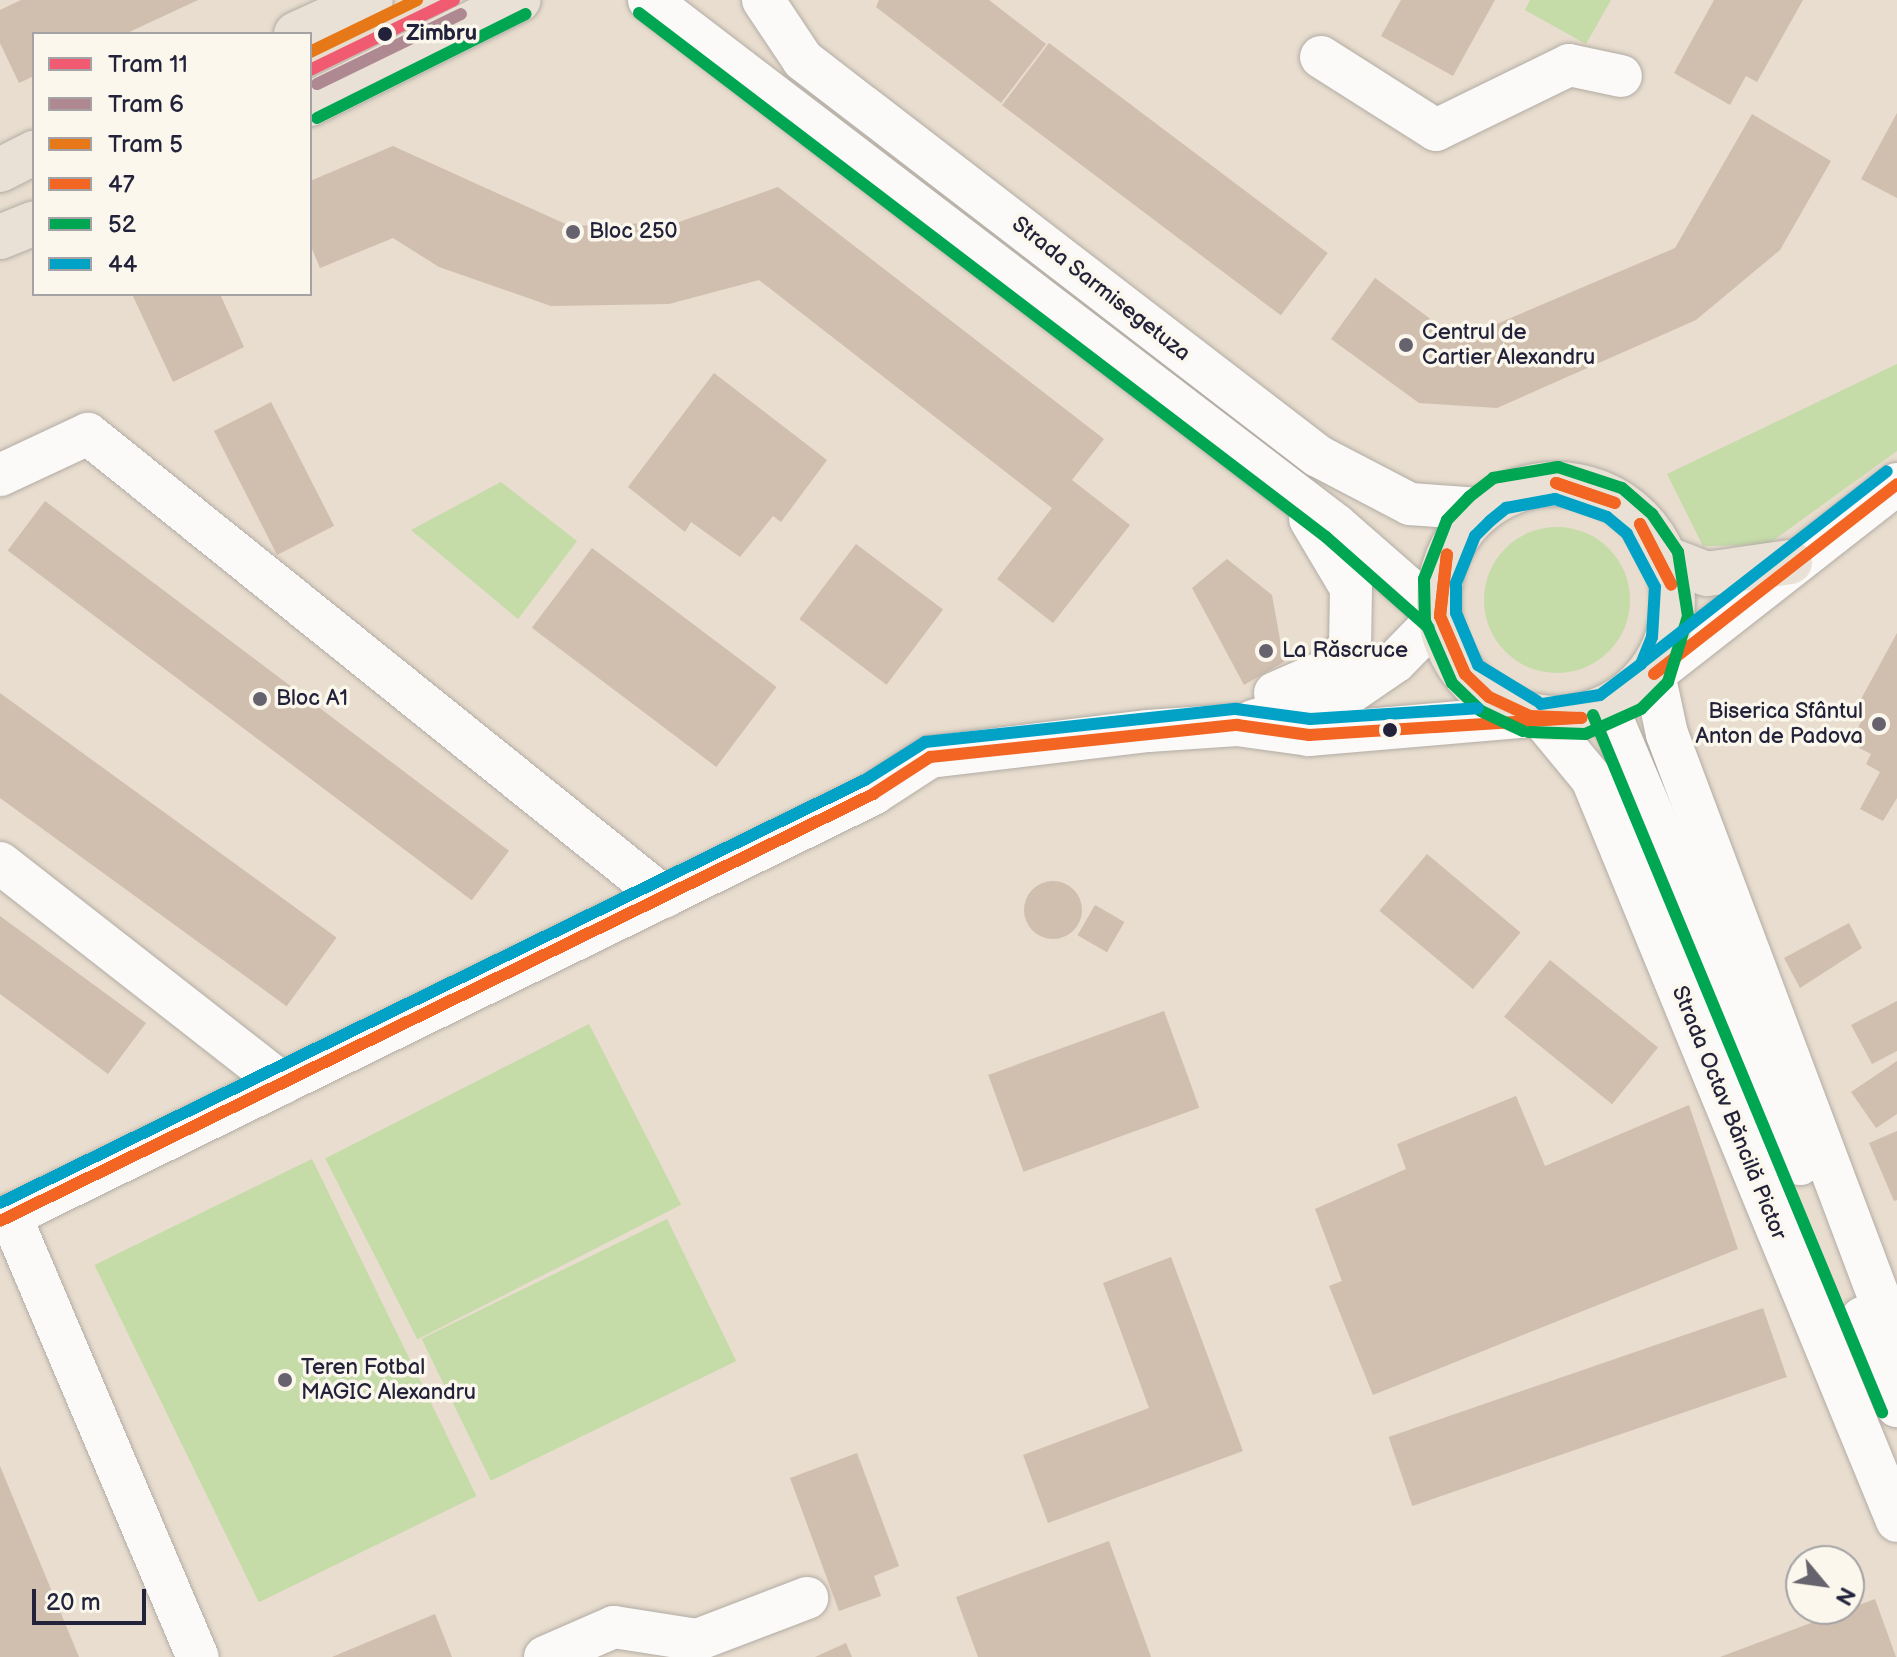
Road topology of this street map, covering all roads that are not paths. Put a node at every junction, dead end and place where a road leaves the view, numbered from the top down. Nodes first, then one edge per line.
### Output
1 (371, 0) edge
2 (519, 0) edge
3 (649, 0) edge
4 (763, 0) edge
5 (300, 32) edge
6 (1321, 57) dead end
7 (1621, 76) dead end
8 (312, 103) edge
9 (32, 154) edge
10 (0, 170) edge
11 (32, 224) edge
12 (0, 237) edge
13 (0, 475) edge
14 (1897, 484) edge
15 (1293, 492) junction
16 (1479, 509) junction
17 (1663, 557) junction
18 (1790, 562) junction
19 (1440, 616) junction
20 (1654, 674) junction
21 (1608, 709) junction
22 (1535, 716) junction
23 (1237, 725) junction
24 (1148, 731) junction
25 (0, 863) edge
26 (664, 897) junction
27 (282, 1083) junction
28 (5, 1218) edge
29 (1895, 1335) edge
30 (1897, 1406) edge
31 (1897, 1521) edge
32 (807, 1598) dead end
33 (700, 1648) edge
34 (198, 1657) edge
35 (545, 1657) edge

1 - 5 main road
2 - 8 main road
3 - 15 street, Strada Sarmisegetuza
4 - 16 street, Strada Sarmisegetuza
6 - 7 street
9 - 10 main road
11 - 12 main road
13 - 26 street
14 - 18 street
15 - 19 street, Strada Sarmisegetuza
15 - 24 street
16 - 17 main road
16 - 19 main road
17 - 18 main road
17 - 20 main road
18 - 20 street
19 - 22 main road
19 - 23 street
20 - 21 main road
20 - 29 street
21 - 22 main road
21 - 30 street
22 - 23 street
22 - 31 street, Strada Octav Băncilă Pictor
23 - 24 street
24 - 26 street
25 - 27 street
26 - 27 street
27 - 28 street
28 - 34 street
32 - 33 street
33 - 35 street

